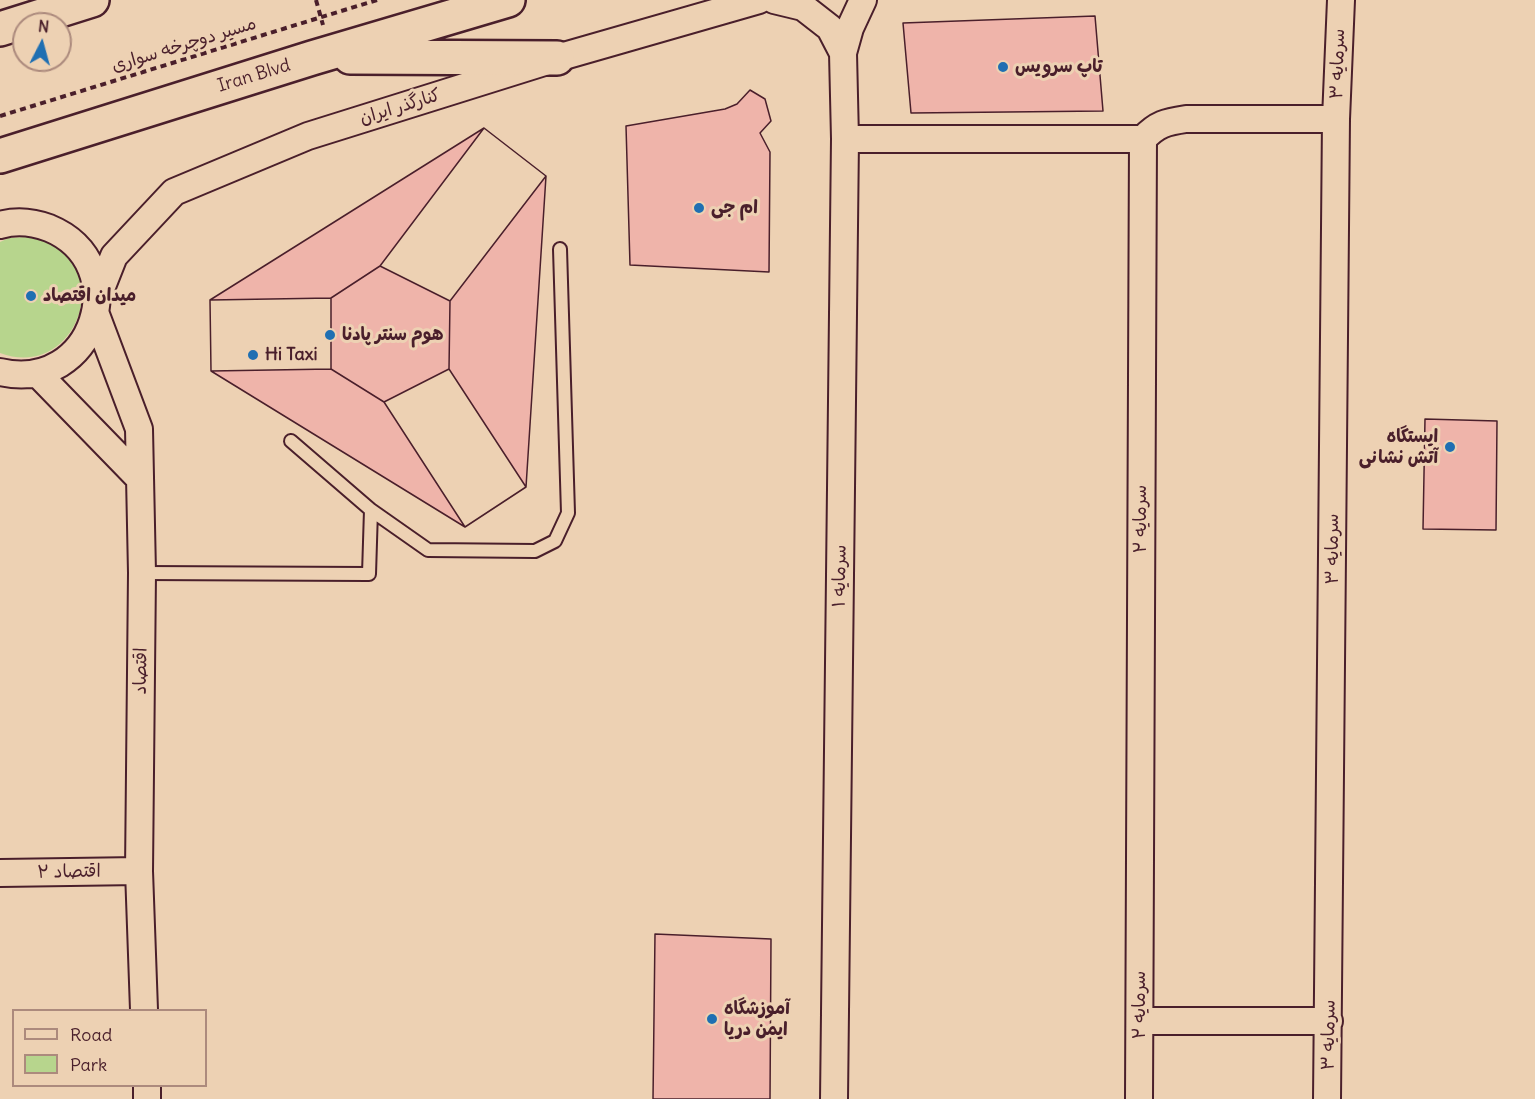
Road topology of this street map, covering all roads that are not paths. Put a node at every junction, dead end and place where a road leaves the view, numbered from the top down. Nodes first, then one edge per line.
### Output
1 (508, 0) edge
2 (759, 0) edge
3 (774, 0) edge
4 (862, 0) edge
5 (1341, 0) edge
6 (90, 1) edge
7 (0, 29) edge
8 (843, 53) junction
9 (312, 58) junction
10 (557, 58) junction
11 (1336, 120) junction
12 (845, 139) junction
13 (1143, 139) junction
14 (0, 156) edge
15 (0, 225) edge
16 (560, 249) dead end
17 (96, 306) junction
18 (0, 372) edge
19 (38, 374) junction
20 (291, 441) dead end
21 (140, 478) junction
22 (371, 510) junction
23 (142, 573) junction
24 (139, 871) junction
25 (0, 873) edge
26 (144, 1009) edge
27 (1140, 1021) junction
28 (1329, 1021) junction
29 (834, 1099) edge
30 (1139, 1099) edge
31 (1327, 1099) edge

1 - 9 main road, Iran Blvd
2 - 10 street, کنارگذر ایران
3 - 8 street
4 - 8 street
5 - 11 street, سرمایه ۳
6 - 7 main road
8 - 12 street, سرمایه ۱
9 - 10 main road
9 - 14 main road, Iran Blvd
10 - 17 street, کنارگذر ایران
11 - 13 street
11 - 28 street, سرمایه ۳
12 - 13 street
12 - 29 street, سرمایه ۱
13 - 27 street, سرمایه ۲
15 - 17 street
16 - 22 lane
17 - 19 street
17 - 21 street, اقتصاد
18 - 19 street
19 - 21 street
20 - 22 lane
21 - 23 street, اقتصاد
22 - 23 lane
23 - 24 street, اقتصاد
24 - 25 street, اقتصاد ۲
24 - 26 street, اقتصاد
27 - 28 street
27 - 30 street, سرمایه ۲
28 - 31 street, سرمایه ۳

